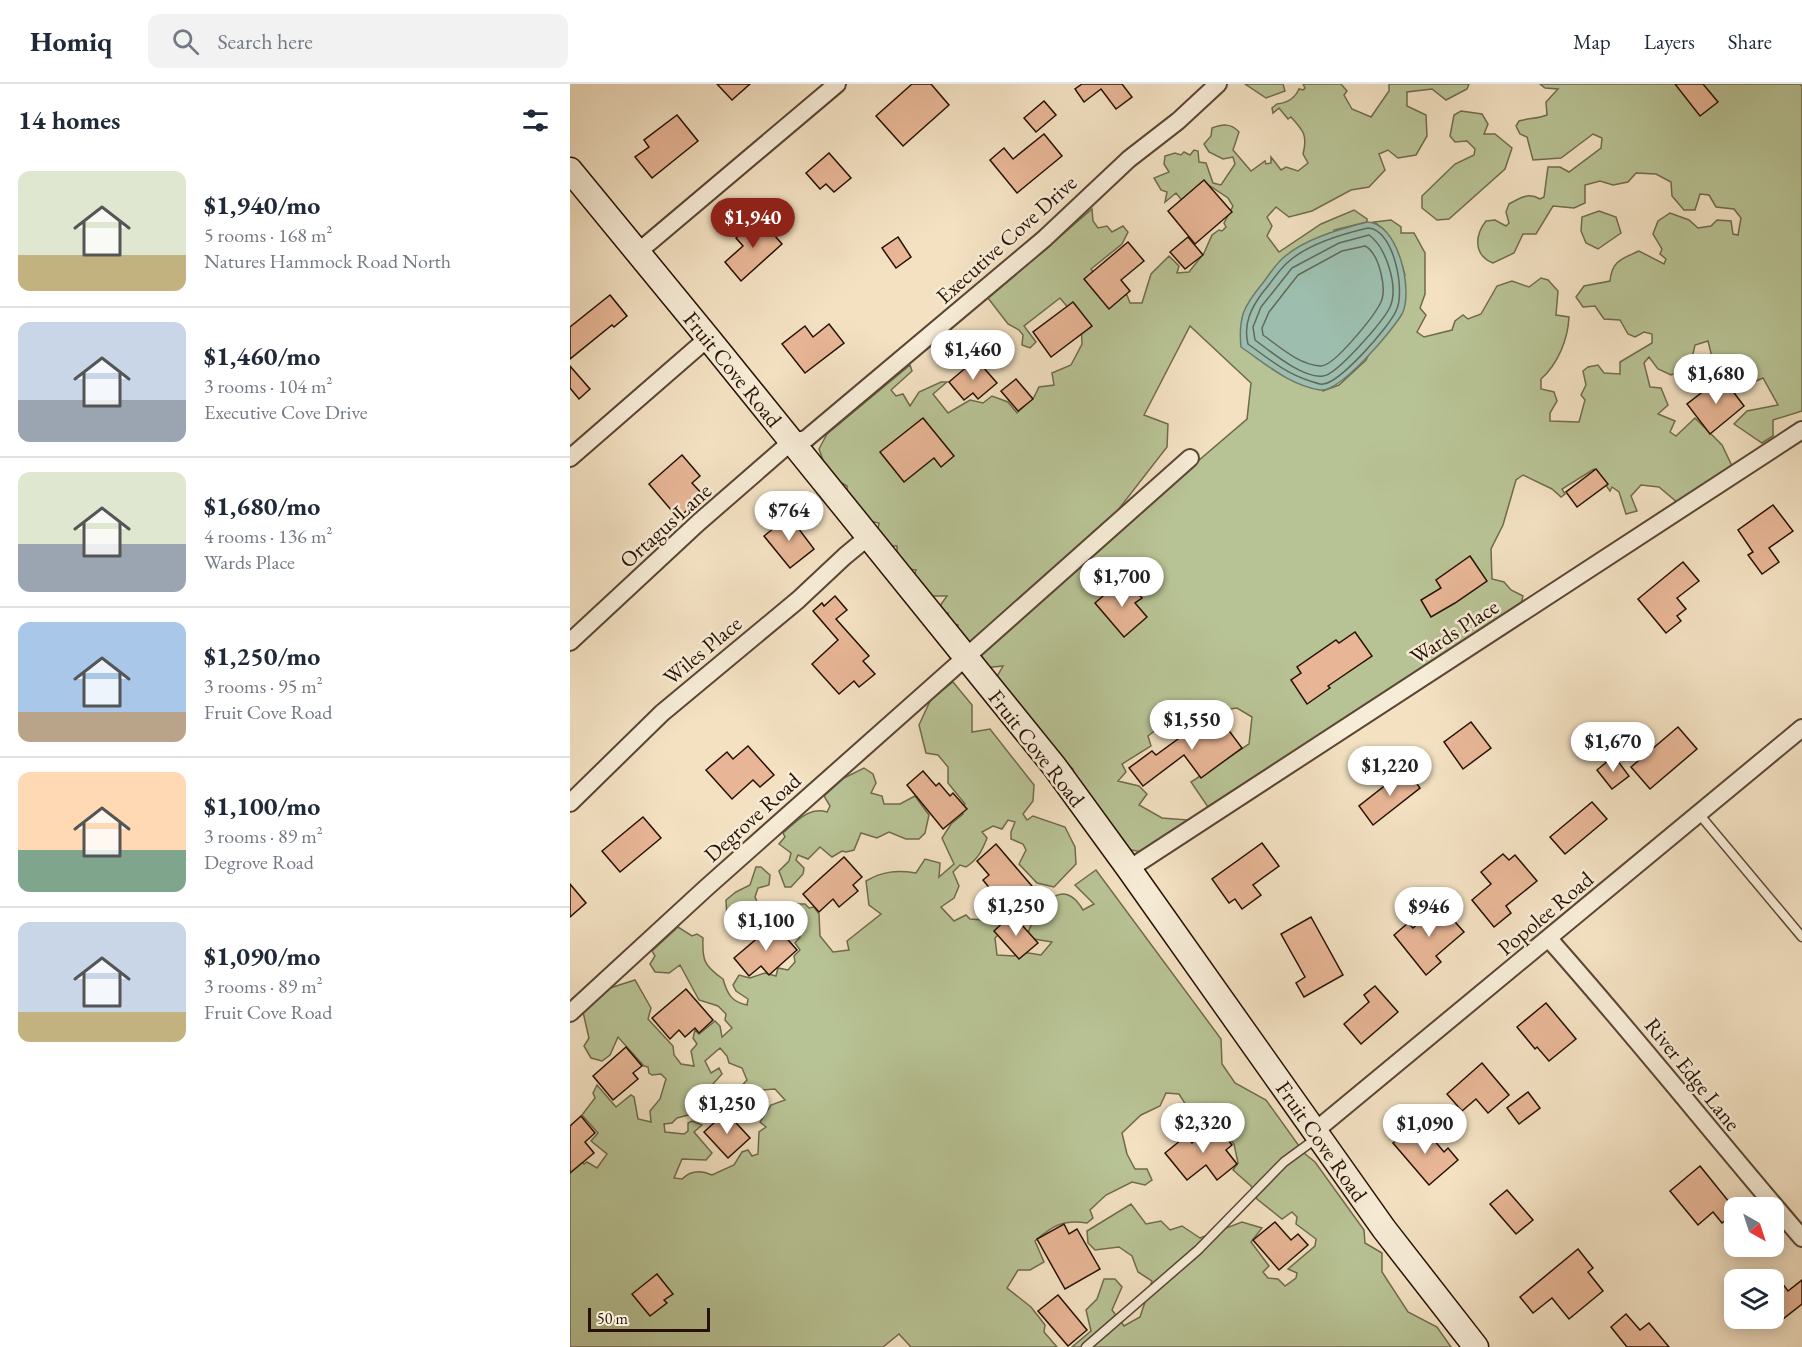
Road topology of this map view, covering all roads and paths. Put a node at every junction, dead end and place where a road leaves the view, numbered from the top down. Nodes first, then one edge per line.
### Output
1 (837, 84) edge
2 (1218, 84) edge
3 (570, 170) edge
4 (638, 252) junction
5 (708, 338) junction
6 (1802, 430) edge
7 (791, 442) junction
8 (570, 458) edge
9 (1190, 458) dead end
10 (868, 537) junction
11 (570, 642) edge
12 (966, 656) junction
13 (1802, 728) edge
14 (570, 803) edge
15 (1699, 814) junction
16 (1129, 868) junction
17 (1802, 937) edge
18 (1549, 939) junction
19 (570, 1013) edge
20 (1316, 1131) junction
21 (1802, 1238) edge
22 (1086, 1347) edge
23 (1476, 1347) edge

1 - 4 street
2 - 7 street, Executive Cove Drive
3 - 4 street, Fruit Cove Road
4 - 5 street, Fruit Cove Road
5 - 7 street, Fruit Cove Road
5 - 8 street
6 - 16 street, Wards Place
7 - 10 street, Fruit Cove Road
7 - 11 street, Ortagus Lane
9 - 12 street, Degrove Road
10 - 12 street, Fruit Cove Road
10 - 14 street, Wiles Place
12 - 16 street, Fruit Cove Road
12 - 19 street, Degrove Road
13 - 15 street, Popolee Road
15 - 17 lane
15 - 18 street, Popolee Road
16 - 20 street, Fruit Cove Road
18 - 20 street, Popolee Road
18 - 21 street, River Edge Lane
20 - 22 lane
20 - 23 street, Fruit Cove Road

